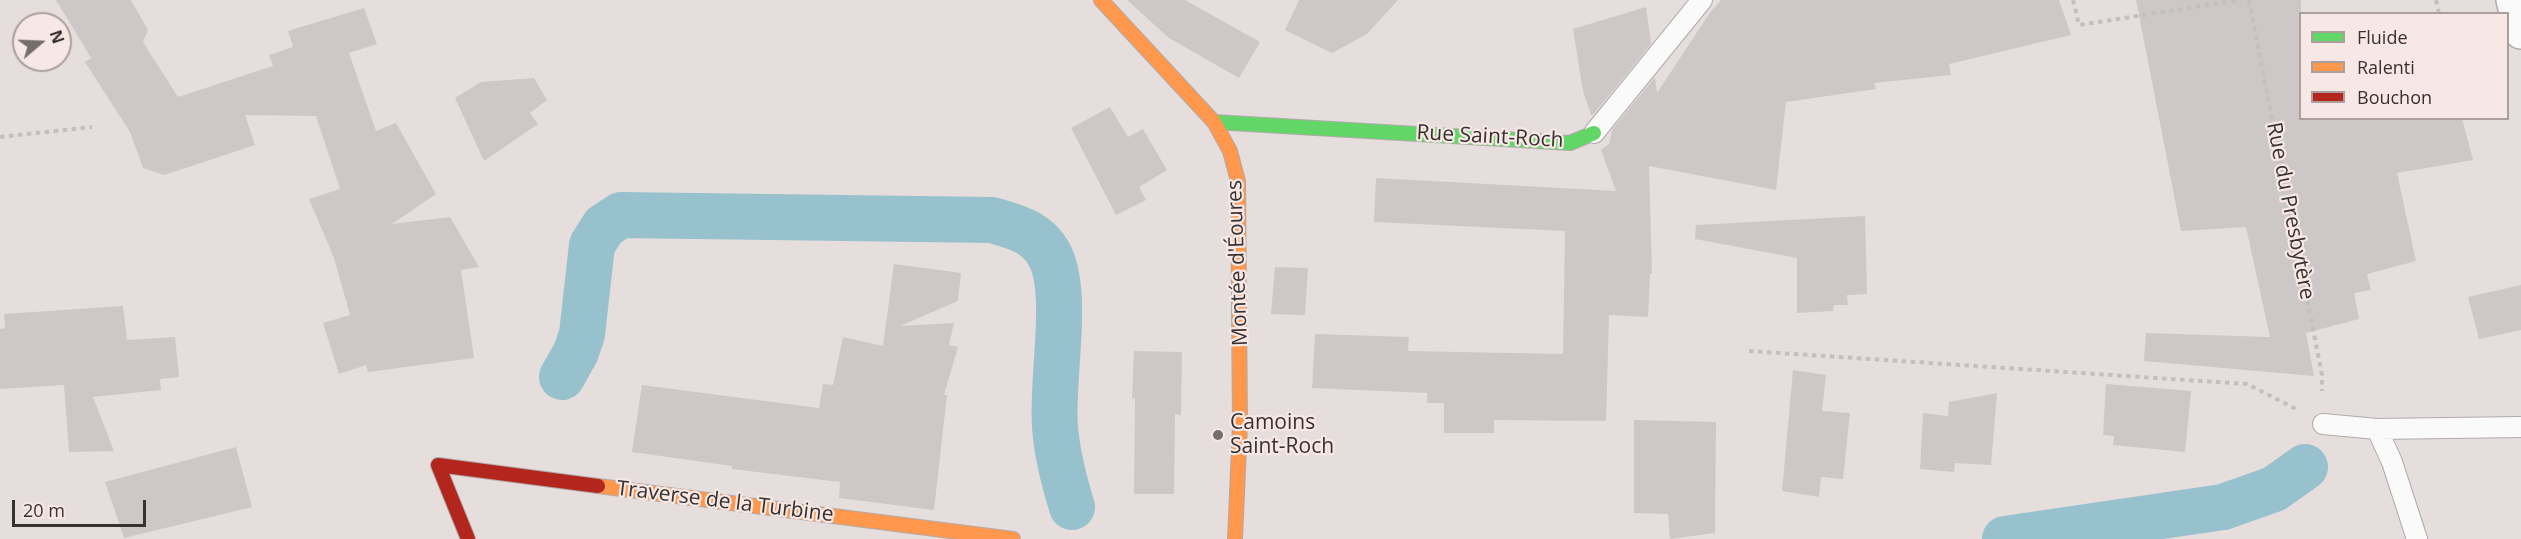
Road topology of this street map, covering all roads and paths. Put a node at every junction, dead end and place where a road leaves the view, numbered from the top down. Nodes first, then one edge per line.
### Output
1 (1101, 0) edge
2 (1702, 0) edge
3 (2073, 0) edge
4 (2241, 0) edge
5 (2249, 0) edge
6 (1214, 122) junction
7 (92, 127) dead end
8 (1594, 133) joint
9 (0, 137) edge
10 (1749, 351) dead end
11 (2323, 424) junction
12 (2521, 427) edge
13 (2377, 429) junction
14 (468, 539) edge
15 (1013, 539) edge
16 (1235, 539) edge
17 (2417, 539) edge

1 - 6 street, Montée d'Éoures
2 - 8 lane, Rue Saint-Roch
3 - 4 path
5 - 11 path, Rue du Presbytère
6 - 8 street, Rue Saint-Roch
6 - 16 street, Montée d'Éoures
7 - 9 path
10 - 11 path
11 - 13 lane
12 - 13 lane
13 - 17 lane
14 - 15 street, Traverse de la Turbine

